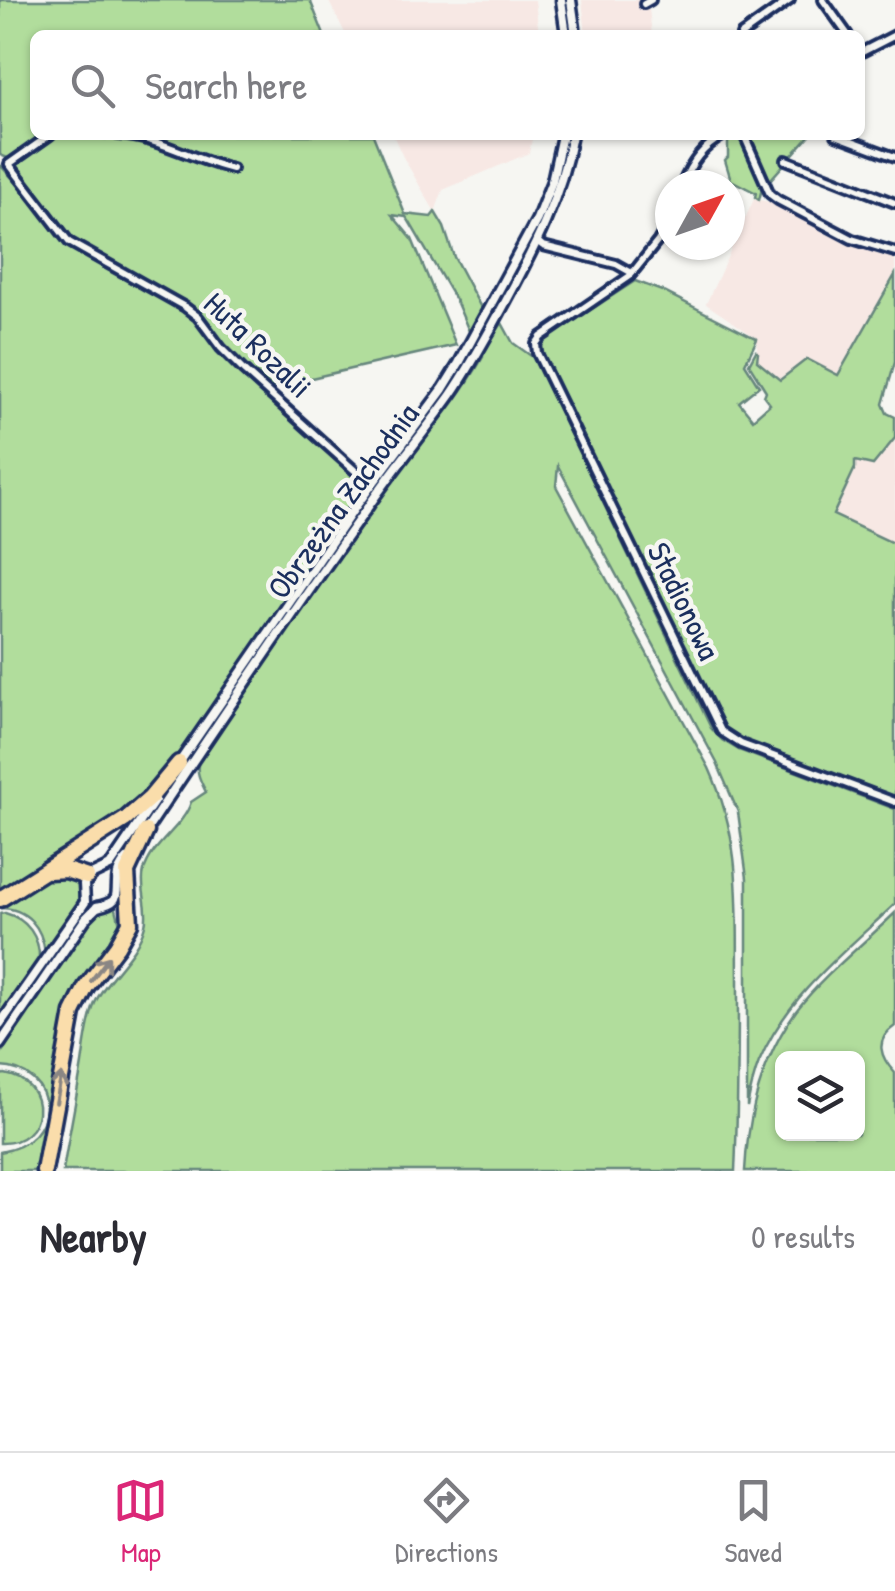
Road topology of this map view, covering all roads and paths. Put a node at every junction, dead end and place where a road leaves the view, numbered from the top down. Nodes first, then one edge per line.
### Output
1 (562, 0) edge
2 (571, 0) edge
3 (790, 0) edge
4 (823, 0) edge
5 (565, 30) edge
6 (575, 30) edge
7 (748, 30) edge
8 (844, 30) edge
9 (895, 36) edge
10 (865, 51) edge
11 (43, 140) edge
12 (143, 140) edge
13 (561, 140) edge
14 (571, 140) edge
15 (709, 140) edge
16 (746, 140) edge
17 (849, 140) edge
18 (895, 157) edge
19 (786, 160) dead end
20 (232, 169) dead end
21 (689, 170) edge
22 (895, 202) edge
23 (655, 241) edge
24 (538, 242) junction
25 (895, 252) edge
26 (632, 273) junction
27 (463, 367) junction
28 (371, 485) junction
29 (180, 764) junction
30 (895, 802) edge
31 (146, 831) junction
32 (105, 869) junction
33 (87, 877) junction
34 (117, 878) junction
35 (29, 880) junction
36 (85, 896) junction
37 (116, 897) junction
38 (0, 898) edge
39 (96, 907) junction
40 (124, 933) junction
41 (0, 1024) edge
42 (0, 1044) edge
43 (44, 1171) edge

1 - 5 street
2 - 6 street
3 - 7 street
4 - 8 street
9 - 10 street
11 - 28 street, Huta Rozalii
12 - 20 street
13 - 27 street, Obrzeżna Zachodnia
14 - 24 street, Obrzeżna Zachodnia
15 - 21 street
16 - 25 street
17 - 18 street
19 - 22 street
23 - 26 street
24 - 26 street
24 - 27 street, Obrzeżna Zachodnia
26 - 30 street, Stadionowa
27 - 28 street, Obrzeżna Zachodnia
27 - 31 street, Obrzeżna Zachodnia
28 - 29 street, Obrzeżna Zachodnia
29 - 32 street, Obrzeżna Zachodnia
29 - 35 highway
31 - 34 street, Obrzeżna Zachodnia
31 - 40 highway
32 - 33 street
32 - 34 street
33 - 35 highway
33 - 36 street
34 - 37 street
35 - 38 highway
36 - 39 street
36 - 41 street
37 - 39 street
37 - 40 highway
39 - 42 street
43 -> 40 highway

